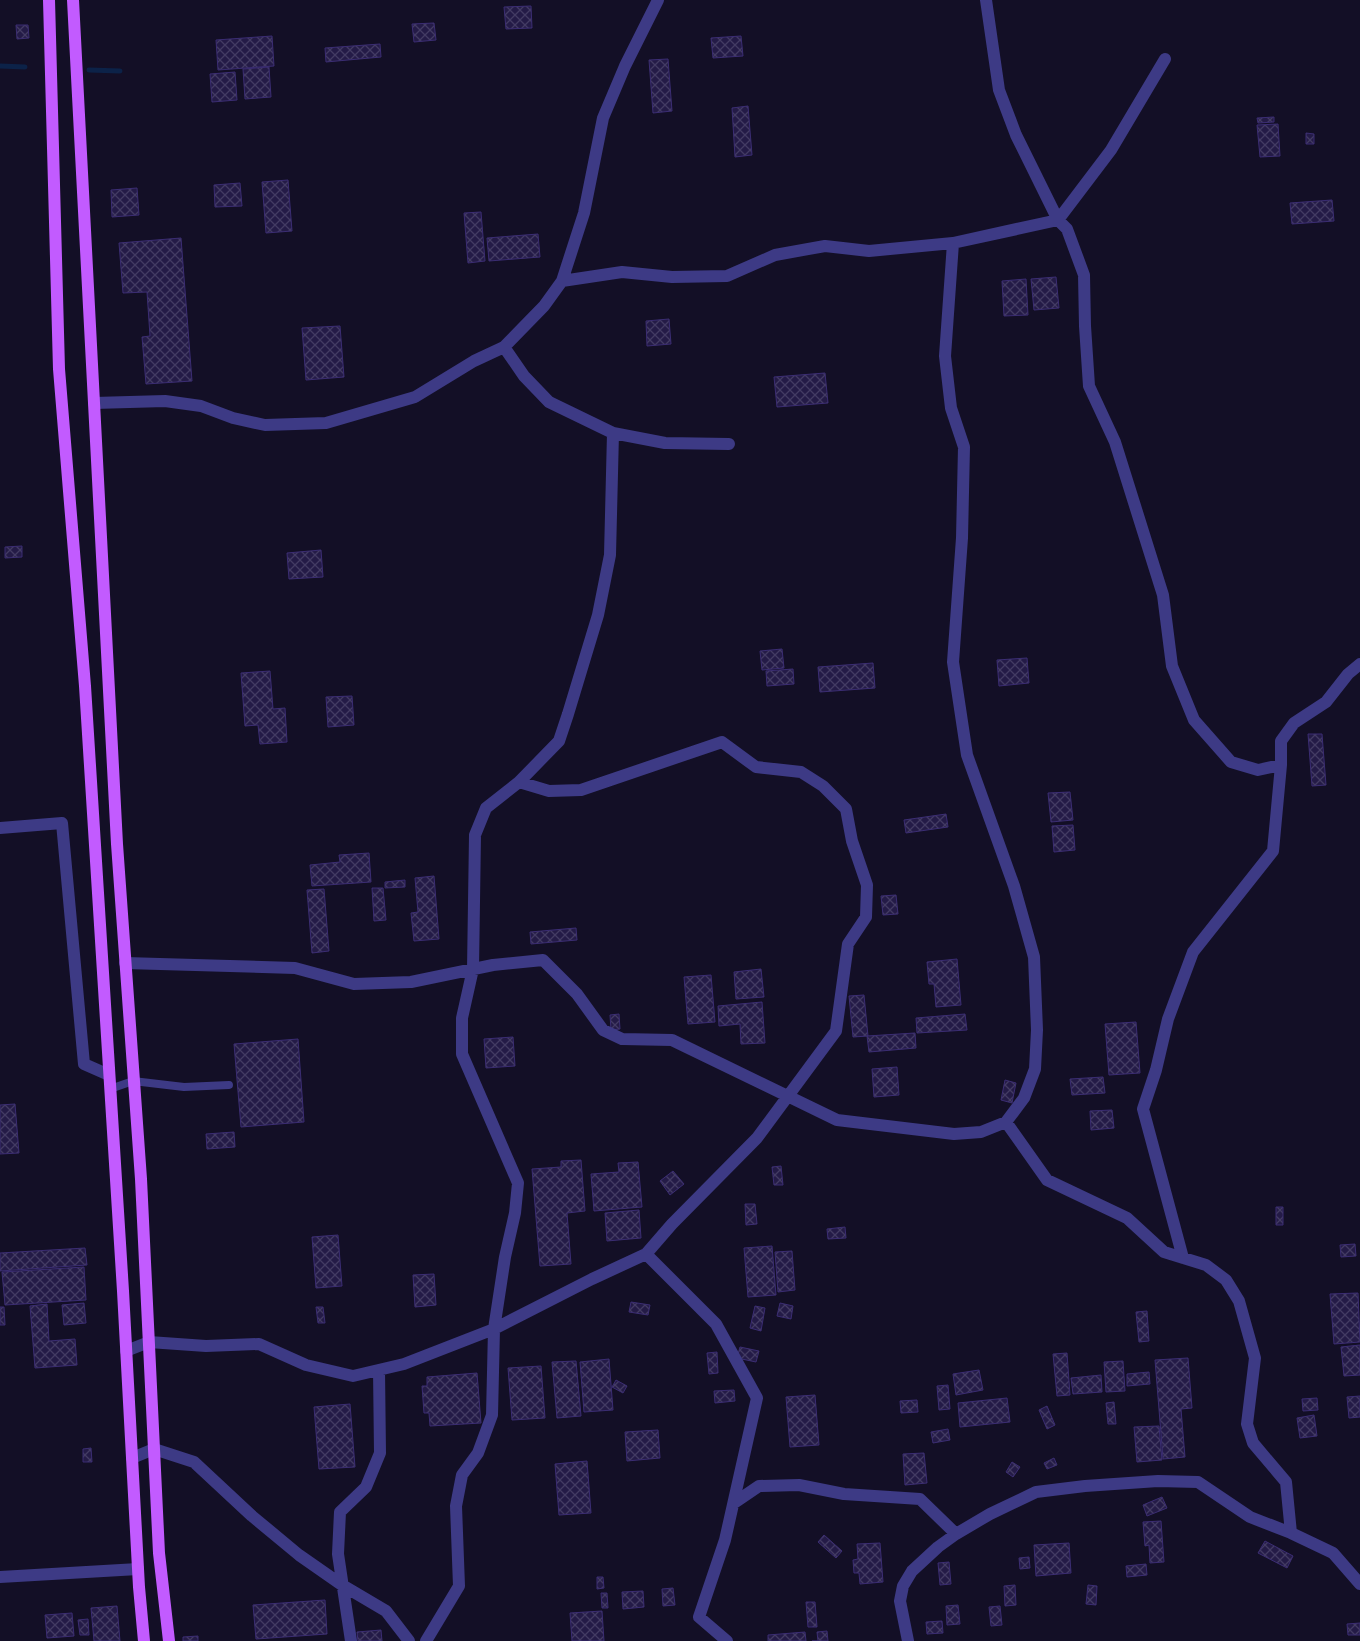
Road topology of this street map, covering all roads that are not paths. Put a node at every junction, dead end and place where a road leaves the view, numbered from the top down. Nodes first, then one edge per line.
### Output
1 (49, 0) edge
2 (73, 0) edge
3 (658, 0) edge
4 (986, 0) edge
5 (1165, 59) dead end
6 (1058, 220) junction
7 (953, 243) junction
8 (562, 281) junction
9 (504, 347) junction
10 (94, 403) junction
11 (613, 433) junction
12 (729, 444) dead end
13 (1360, 664) edge
14 (1281, 764) junction
15 (519, 782) junction
16 (0, 828) edge
17 (125, 963) junction
18 (473, 969) junction
19 (109, 1075) junction
20 (133, 1081) junction
21 (229, 1085) dead end
22 (110, 1089) junction
23 (790, 1096) junction
24 (1006, 1122) junction
25 (646, 1254) junction
26 (1183, 1258) junction
27 (494, 1329) junction
28 (149, 1342) junction
29 (126, 1351) junction
30 (379, 1370) junction
31 (154, 1449) junction
32 (132, 1458) junction
33 (734, 1503) junction
34 (1291, 1533) junction
35 (956, 1534) junction
36 (138, 1569) junction
37 (0, 1577) edge
38 (1360, 1584) edge
39 (342, 1585) junction
40 (144, 1641) edge
41 (169, 1641) edge
42 (351, 1641) edge
43 (409, 1641) edge
44 (426, 1641) edge
45 (727, 1641) edge
46 (908, 1641) edge

1 - 19 main road
2 - 10 main road
3 - 8 street
4 - 6 street
5 - 6 street
6 - 7 street
6 - 14 street
7 - 8 street
7 - 24 street
8 - 9 street
9 - 10 street
9 - 11 street
10 - 17 main road
11 - 12 street
11 - 15 street
13 - 14 street
14 - 26 street
15 - 18 street
15 - 23 street
16 - 19 street
17 - 18 street
17 - 20 main road
18 - 23 street
18 - 27 street
19 - 22 main road
20 - 21 lane
20 - 22 lane
20 - 28 main road
22 - 29 main road
23 - 24 street
23 - 25 street
24 - 26 street
25 - 27 street
25 - 33 street
26 - 34 street
27 - 30 street
27 - 44 street
28 - 29 street
28 - 30 street
28 - 31 main road
29 - 32 main road
30 - 39 street
31 - 32 street
31 - 39 street
31 - 41 main road
32 - 36 main road
33 - 35 street
33 - 45 street
34 - 35 street
34 - 38 street
35 - 46 street
36 - 37 street
36 - 40 main road
39 - 42 street
39 - 43 street

